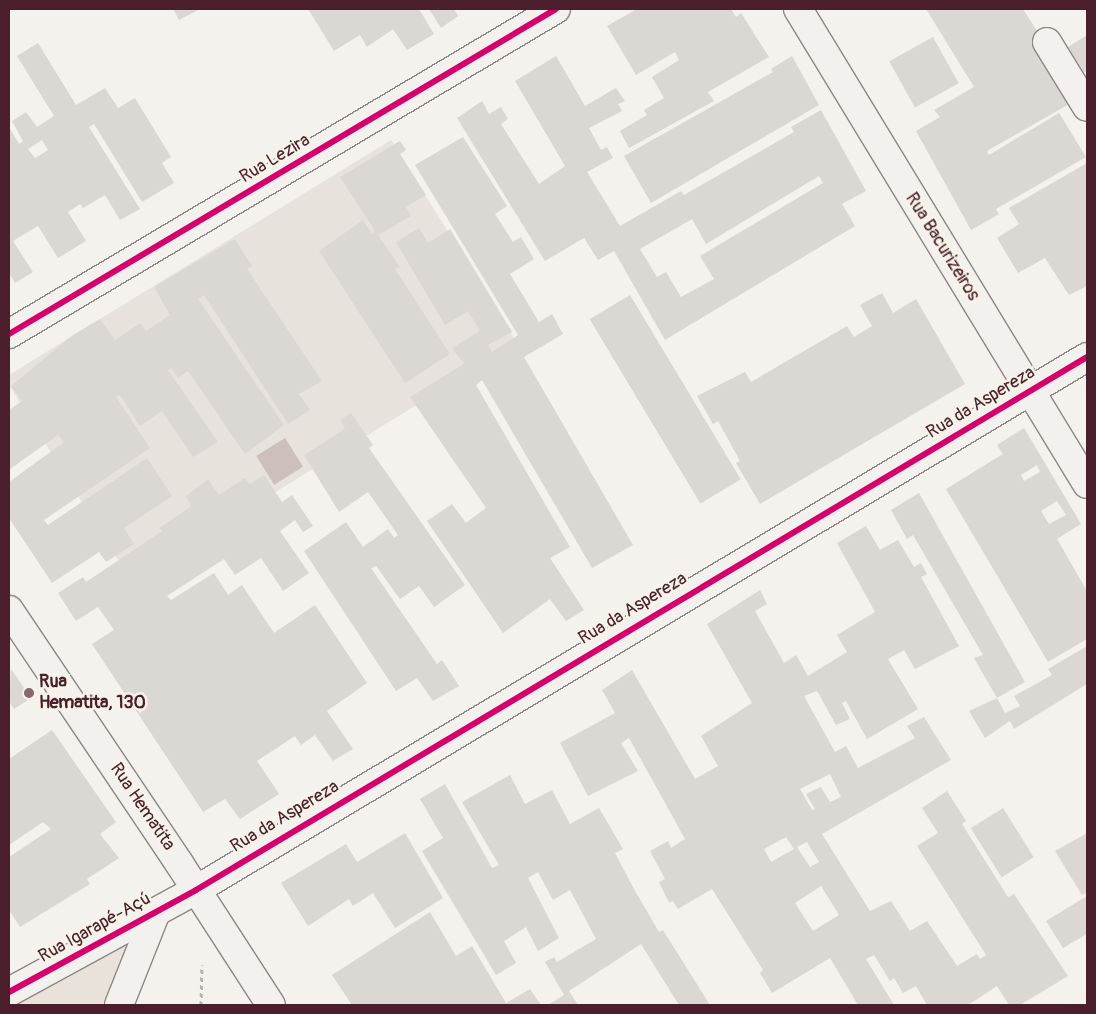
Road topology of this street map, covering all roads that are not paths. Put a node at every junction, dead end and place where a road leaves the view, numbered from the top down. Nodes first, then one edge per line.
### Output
1 (556, 9) edge
2 (798, 9) edge
3 (1048, 42) dead end
4 (1087, 107) edge
5 (9, 334) edge
6 (1087, 357) edge
7 (1031, 391) junction
8 (1087, 484) edge
9 (9, 610) edge
10 (196, 890) junction
11 (156, 912) junction
12 (9, 992) edge
13 (120, 1005) edge
14 (271, 1005) edge

1 - 5 street, Rua Lezira
2 - 7 street, Rua Bacurizeiros
3 - 4 street
6 - 7 street, Rua da Aspereza
7 - 8 street, Rua Bacurizeiros
7 - 10 street, Rua da Aspereza
9 - 10 street, Rua Hematita
10 - 11 street, Rua Igarapé-Açú
10 - 14 street, Rua Hematita
11 - 12 street, Rua Igarapé-Açú
11 - 13 street

